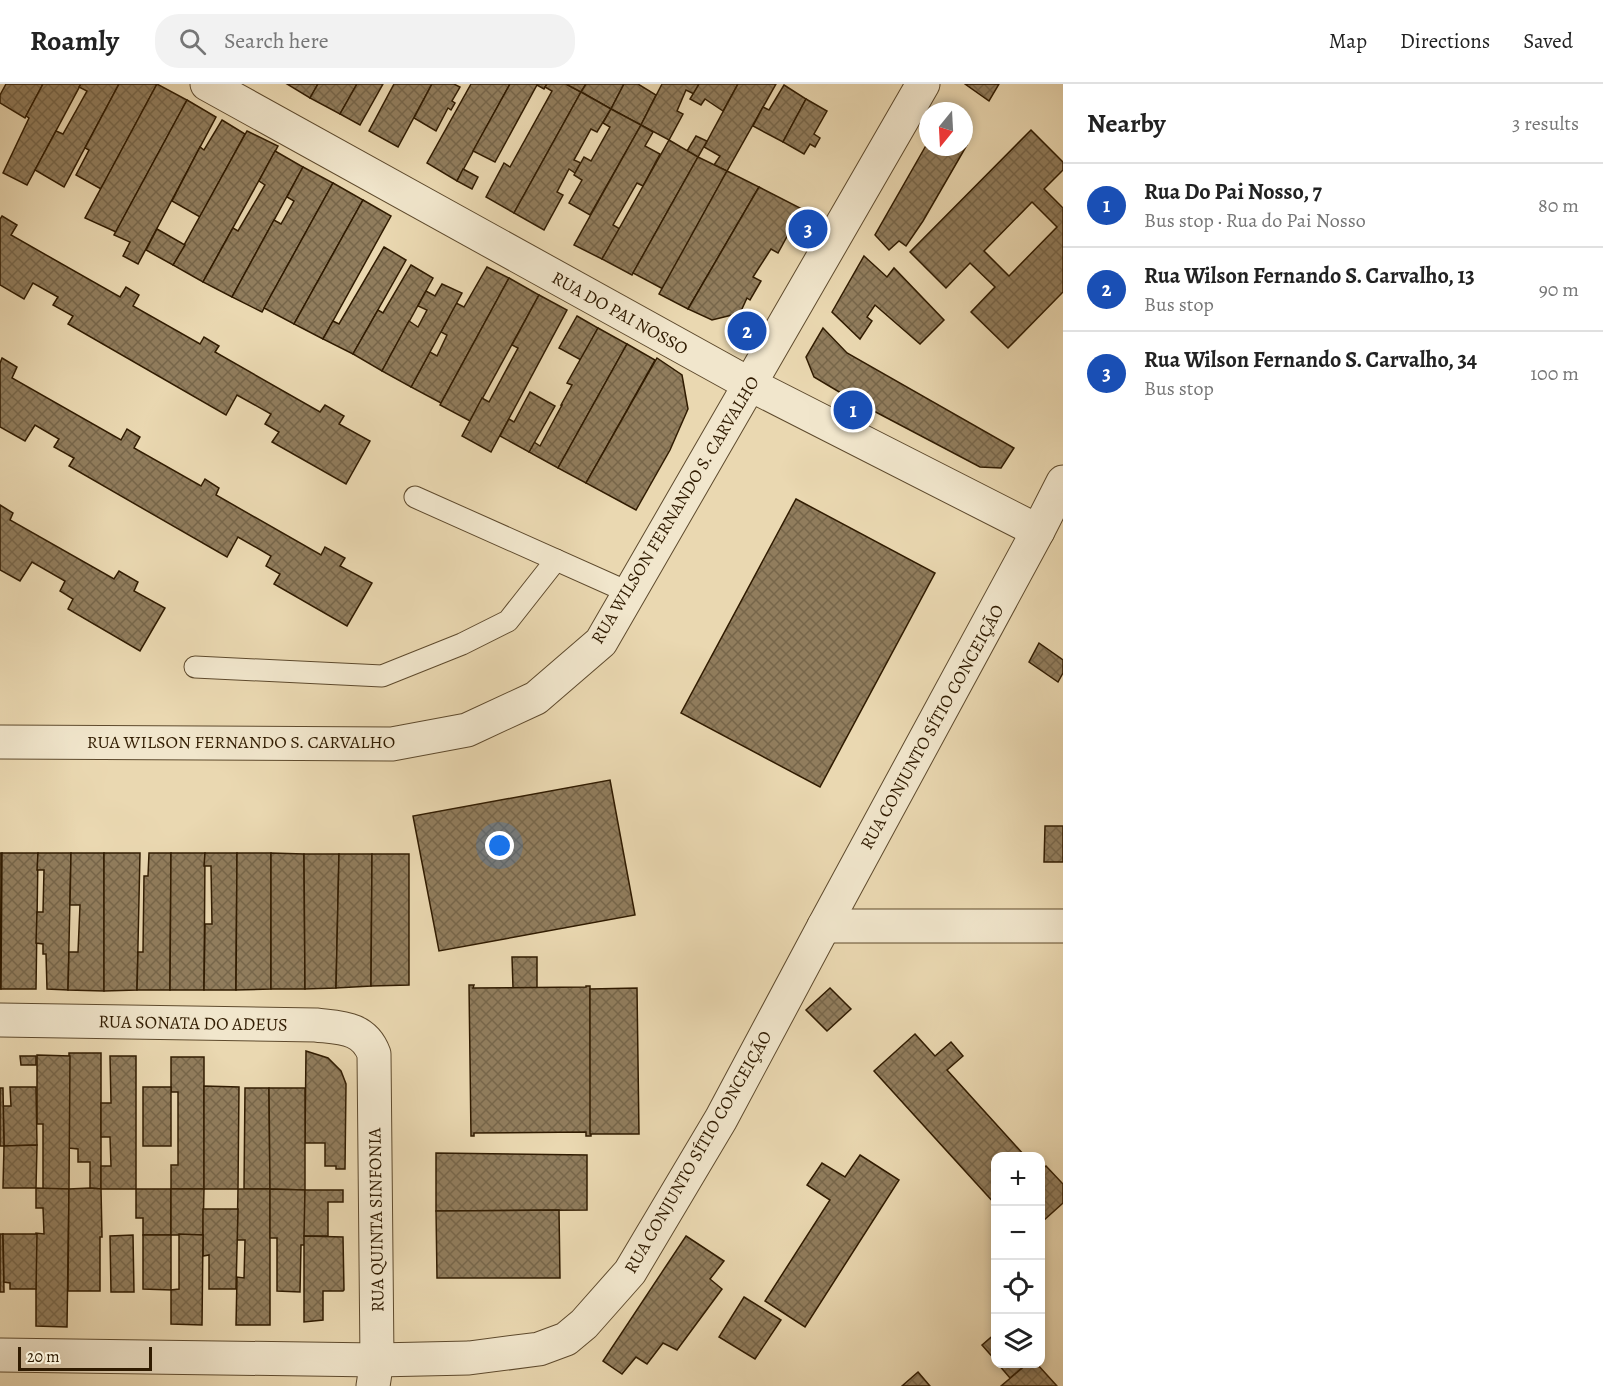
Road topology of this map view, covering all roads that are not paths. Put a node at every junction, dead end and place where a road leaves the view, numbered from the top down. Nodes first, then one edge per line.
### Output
1 (207, 84) edge
2 (923, 84) edge
3 (751, 385) junction
4 (1063, 482) edge
5 (415, 497) dead end
6 (1038, 531) junction
7 (556, 560) junction
8 (630, 592) junction
9 (195, 667) dead end
10 (0, 742) edge
11 (824, 926) junction
12 (1063, 926) edge
13 (0, 1020) edge
14 (374, 1054) joint
15 (0, 1355) edge
16 (375, 1373) edge

1 - 3 street, RUA DO PAI NOSSO
2 - 3 street, RUA WILSON FERNANDO S. CARVALHO
3 - 6 street, RUA DO PAI NOSSO
3 - 8 street, RUA WILSON FERNANDO S. CARVALHO
4 - 6 street, RUA CONJUNTO SÍTIO CONCEIÇÃO
5 - 7 lane
6 - 11 street, RUA CONJUNTO SÍTIO CONCEIÇÃO
7 - 8 lane
7 - 9 lane
8 - 10 street, RUA WILSON FERNANDO S. CARVALHO
11 - 12 street
11 - 16 street, RUA CONJUNTO SÍTIO CONCEIÇÃO
13 - 14 street, RUA SONATA DO ADEUS
14 - 16 street, RUA QUINTA SINFONIA
15 - 16 street, RUA CONJUNTO SÍTIO CONCEIÇÃO

